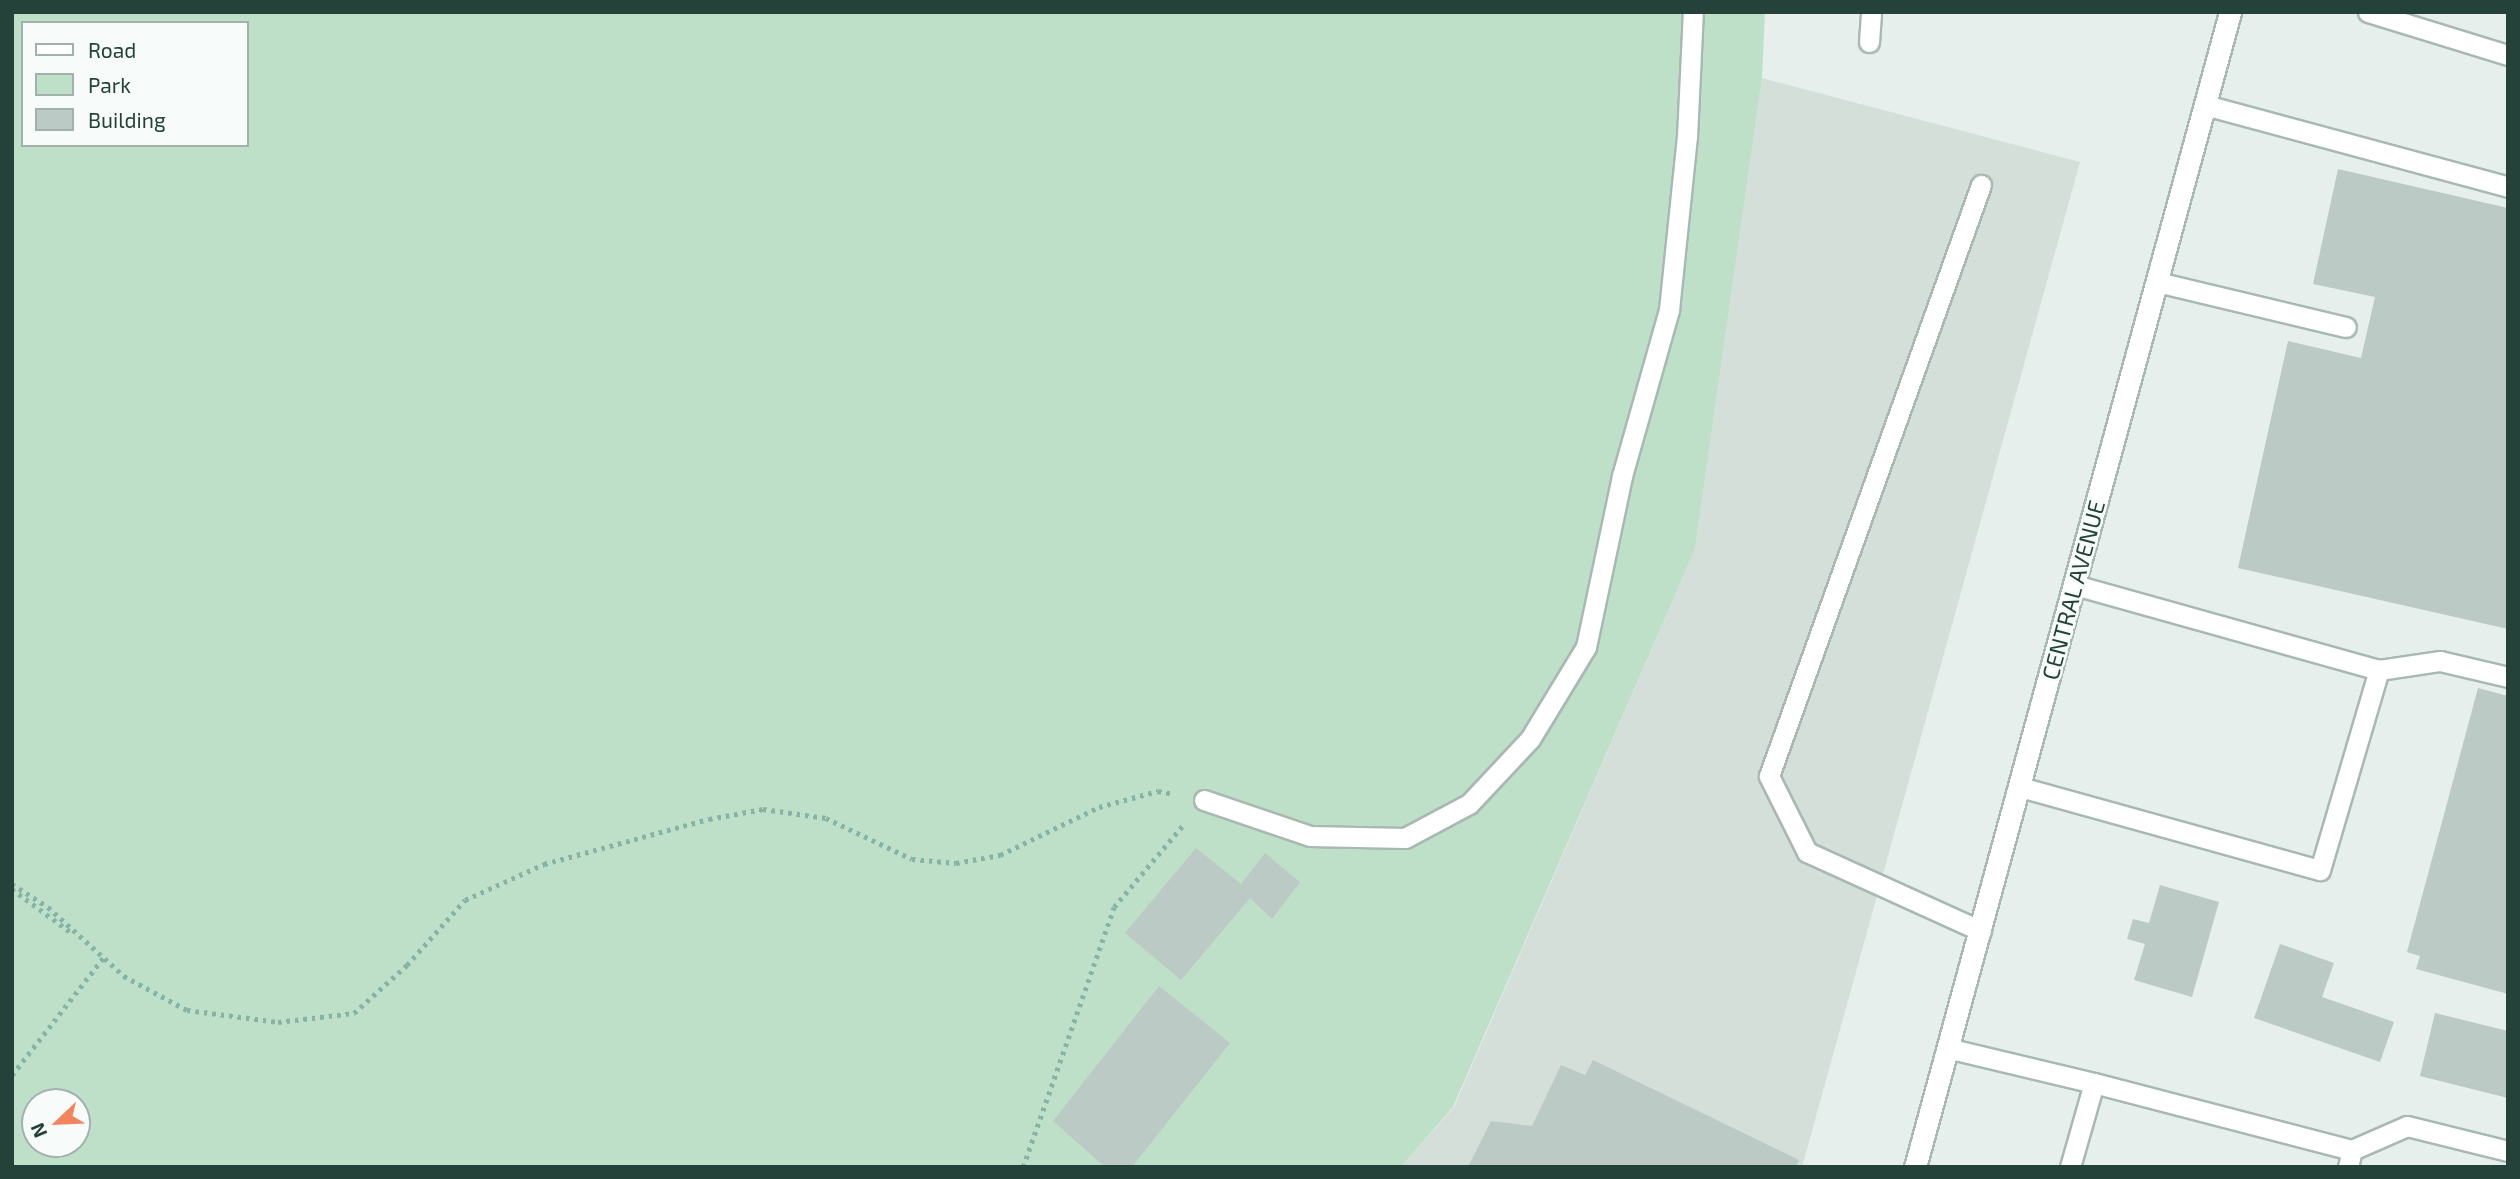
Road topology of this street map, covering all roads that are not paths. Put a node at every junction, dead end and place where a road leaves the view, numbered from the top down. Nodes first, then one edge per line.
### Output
1 (1693, 12) edge
2 (1871, 12) edge
3 (2230, 12) edge
4 (2368, 12) edge
5 (1870, 42) dead end
6 (2508, 55) edge
7 (2205, 105) junction
8 (1981, 185) dead end
9 (2508, 187) edge
10 (2157, 282) junction
11 (2346, 327) dead end
12 (2075, 585) junction
13 (2378, 670) junction
14 (2508, 677) edge
15 (2020, 787) junction
16 (1204, 800) road end
17 (1980, 931) junction
18 (1947, 1048) junction
19 (2094, 1083) junction
20 (2508, 1151) edge
21 (2350, 1158) edge
22 (1915, 1167) edge
23 (2070, 1167) edge

1 - 16 lane
2 - 5 lane
3 - 7 main road, CENTRAL AVENUE
4 - 6 lane
7 - 9 lane
7 - 10 main road, CENTRAL AVENUE
8 - 17 lane
10 - 11 lane
10 - 12 main road, CENTRAL AVENUE
12 - 13 lane
12 - 15 main road, CENTRAL AVENUE
13 - 14 lane
13 - 15 lane
15 - 17 main road, CENTRAL AVENUE
17 - 18 main road, CENTRAL AVENUE
18 - 19 lane
18 - 22 main road, CENTRAL AVENUE
19 - 21 lane
19 - 23 lane
20 - 21 lane

